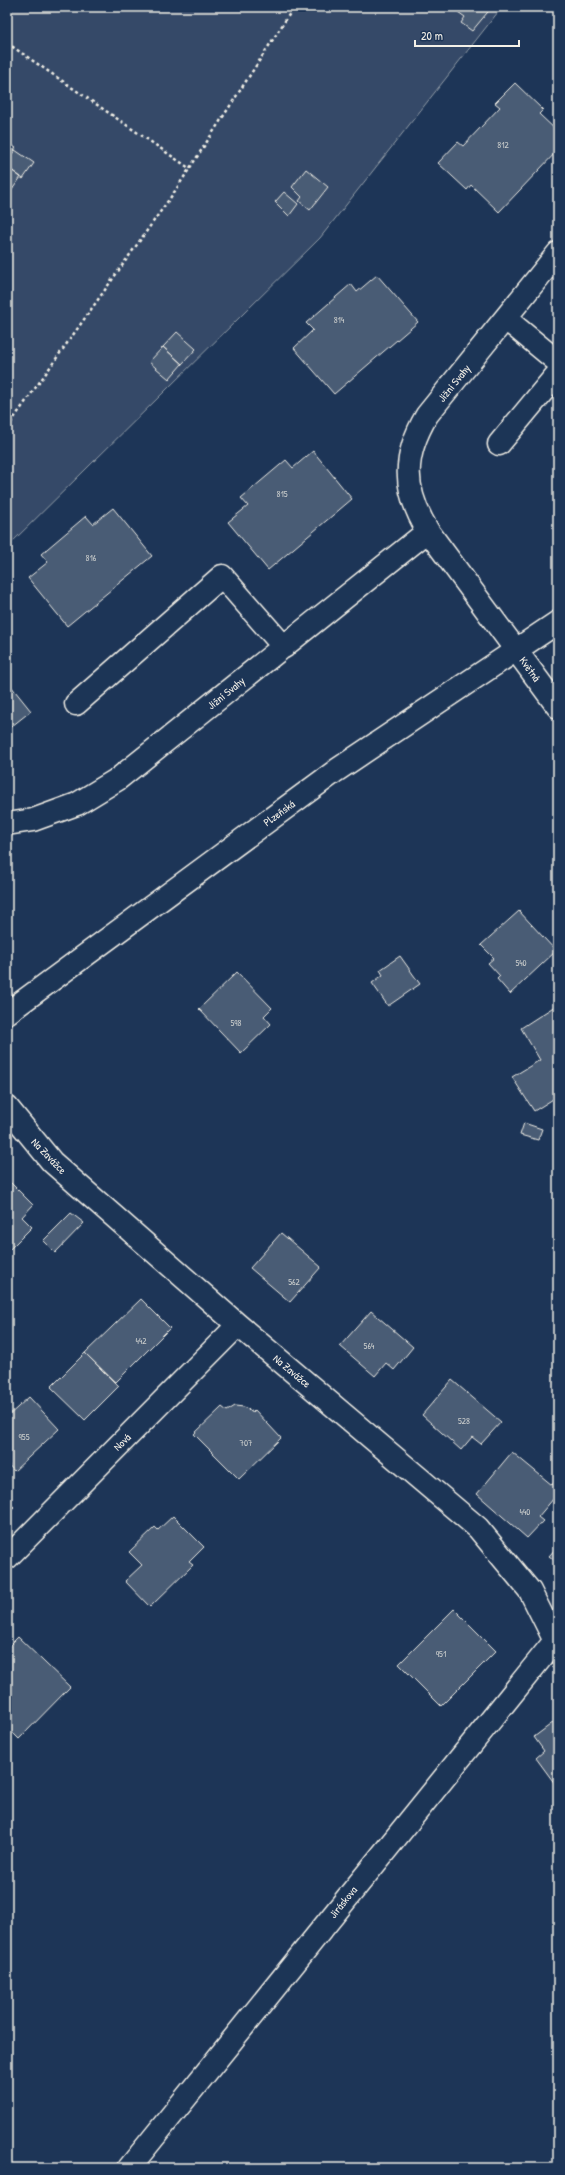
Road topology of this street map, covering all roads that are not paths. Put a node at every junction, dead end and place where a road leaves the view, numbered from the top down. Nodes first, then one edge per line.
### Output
1 (558, 253) edge
2 (506, 319) junction
3 (558, 362) edge
4 (558, 373) edge
5 (499, 444) dead end
6 (428, 531) junction
7 (558, 622) edge
8 (284, 646) junction
9 (516, 650) junction
10 (76, 704) dead end
11 (558, 706) edge
12 (7, 824) edge
13 (7, 1013) edge
14 (7, 1107) edge
15 (238, 1325) junction
16 (7, 1558) edge
17 (557, 1642) edge
18 (129, 2168) edge

1 - 2 street, Jižní Svahy
2 - 3 street
2 - 6 street, Jižní Svahy
4 - 5 street
6 - 8 street, Jižní Svahy
6 - 9 street, Jižní Svahy
7 - 9 street, Plzeňská
8 - 10 street
8 - 12 street, Jižní Svahy
9 - 11 street, Květná
9 - 13 street, Plzeňská
14 - 15 street, Na Zavážce
15 - 16 street, Nová
15 - 17 street, Na Zavážce
17 - 18 street, Jiráskova

